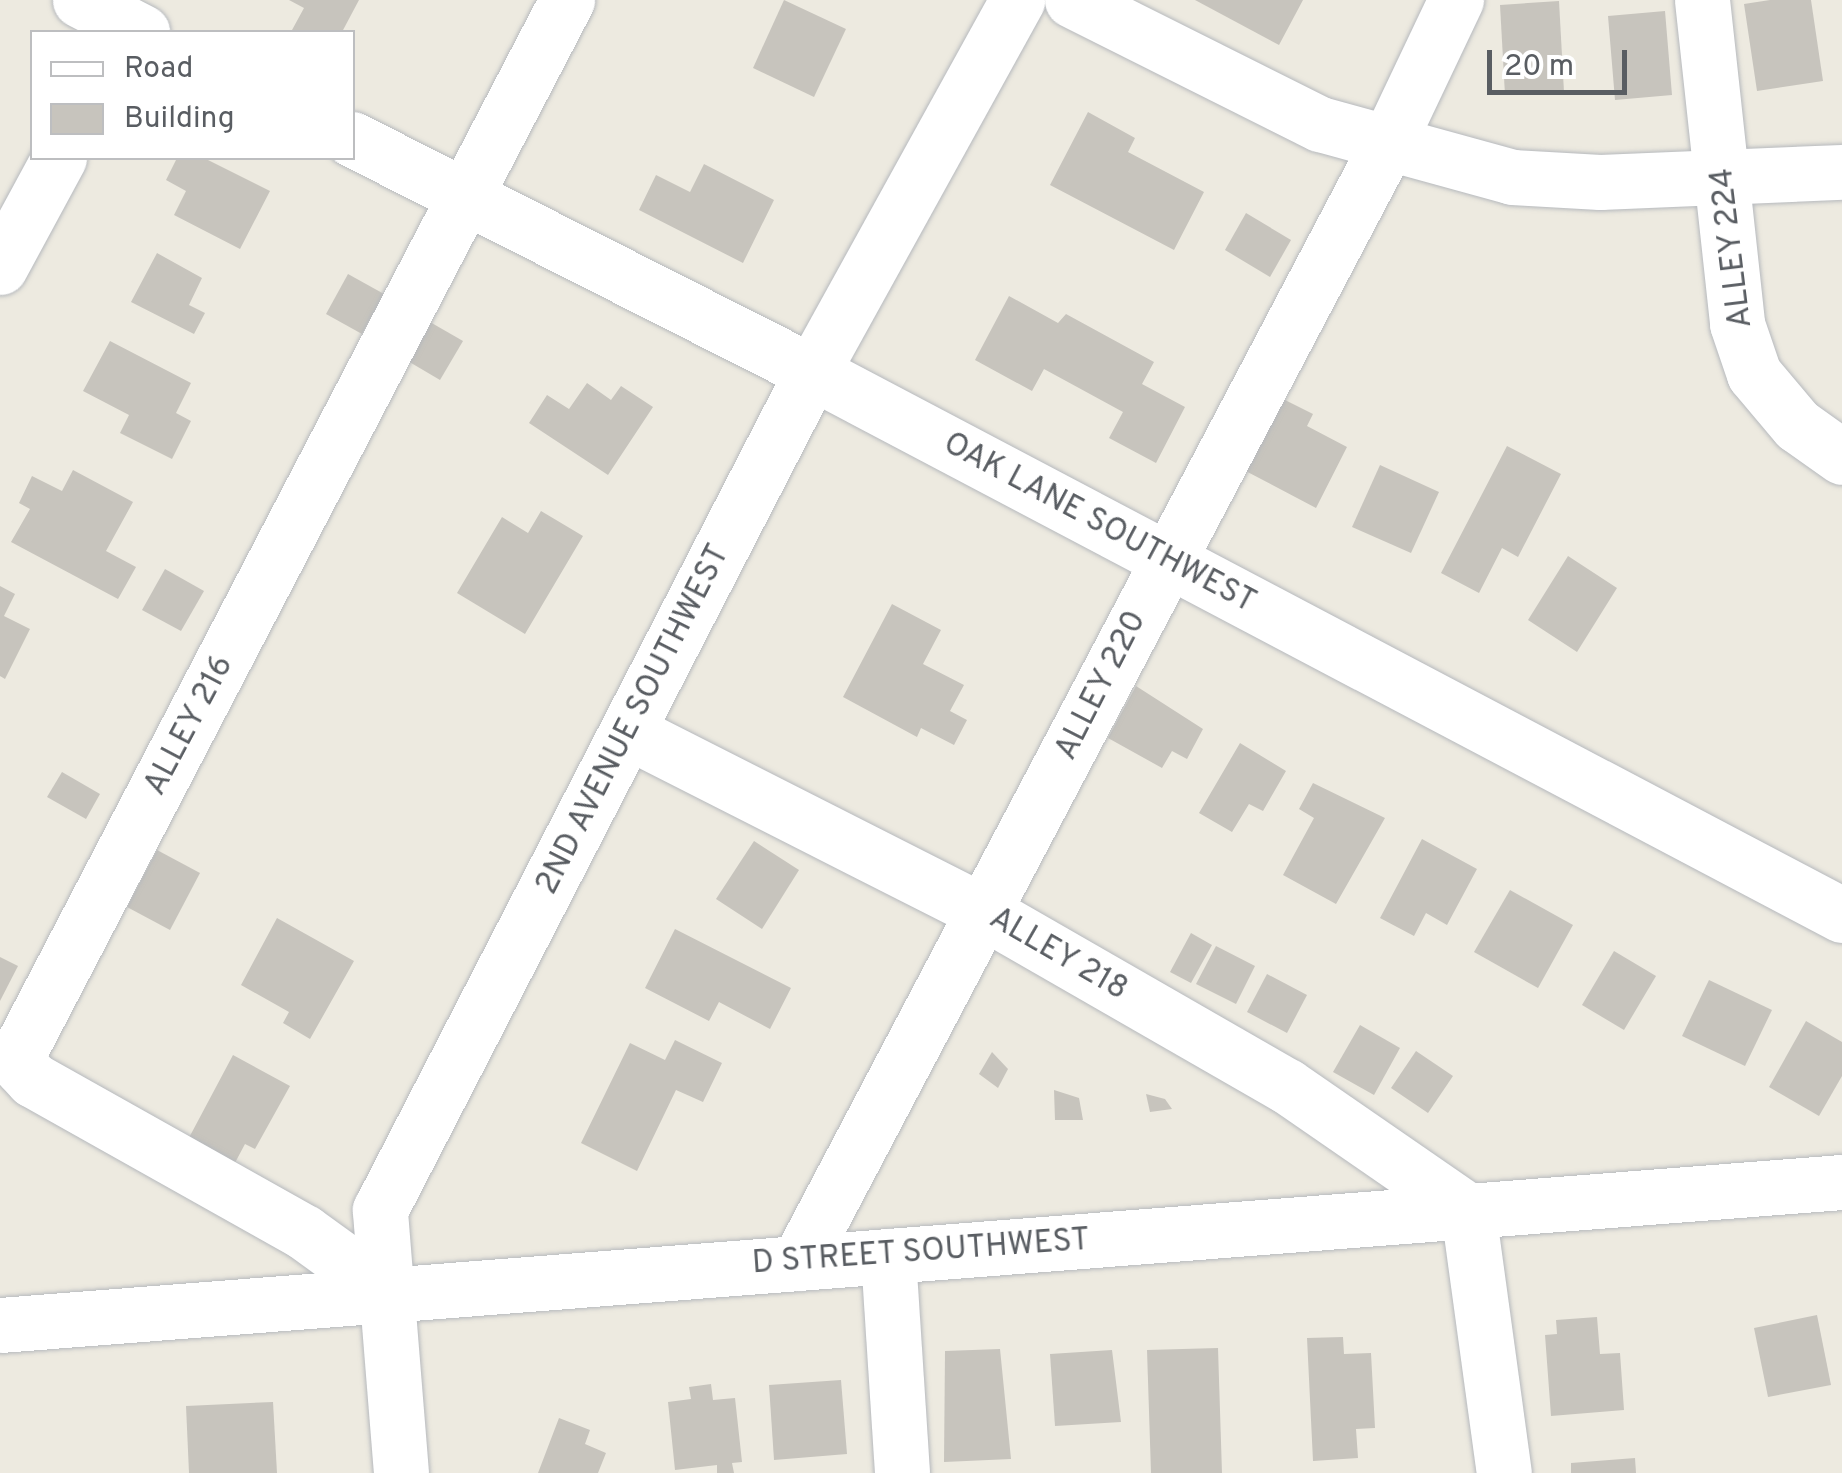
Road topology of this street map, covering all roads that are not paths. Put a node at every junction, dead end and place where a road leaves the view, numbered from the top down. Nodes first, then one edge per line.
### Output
1 (80, 0) edge
2 (567, 0) edge
3 (1017, 0) edge
4 (1072, 0) edge
5 (1456, 0) edge
6 (1702, 0) edge
7 (136, 23) edge
8 (355, 141) edge
9 (1387, 145) junction
10 (58, 160) edge
11 (1842, 172) edge
12 (1725, 178) junction
13 (467, 197) junction
14 (0, 267) edge
15 (812, 372) junction
16 (1842, 457) edge
17 (1167, 560) junction
18 (629, 732) junction
19 (984, 912) junction
20 (1842, 916) edge
21 (1842, 1182) edge
22 (1468, 1211) junction
23 (888, 1256) junction
24 (798, 1263) junction
25 (391, 1294) junction
26 (0, 1325) edge
27 (401, 1473) edge
28 (902, 1473) edge
29 (1504, 1473) edge

1 - 7 street
2 - 13 street, ALLEY 216
3 - 15 street, 2ND AVENUE SOUTHWEST
4 - 9 street
5 - 9 street, ALLEY 220
6 - 12 street, ALLEY 224
8 - 13 street, OAK LANE SOUTHWEST
9 - 12 street
9 - 17 street, ALLEY 220
10 - 14 street
11 - 12 street
12 - 16 street, ALLEY 224
13 - 15 street, OAK LANE SOUTHWEST
13 - 25 street, ALLEY 216
15 - 17 street, OAK LANE SOUTHWEST
15 - 18 street, 2ND AVENUE SOUTHWEST
17 - 19 street, ALLEY 220
17 - 20 street, OAK LANE SOUTHWEST
18 - 19 street, ALLEY 218
18 - 25 street, 2ND AVENUE SOUTHWEST
19 - 22 street, ALLEY 218
19 - 24 street, ALLEY 220
21 - 22 street, D STREET SOUTHWEST
22 - 23 street, D STREET SOUTHWEST
22 - 29 street
23 - 24 street, D STREET SOUTHWEST
23 - 28 street
24 - 25 street, D STREET SOUTHWEST
25 - 26 street, D STREET SOUTHWEST
25 - 27 street, 2ND AVENUE SOUTHWEST

